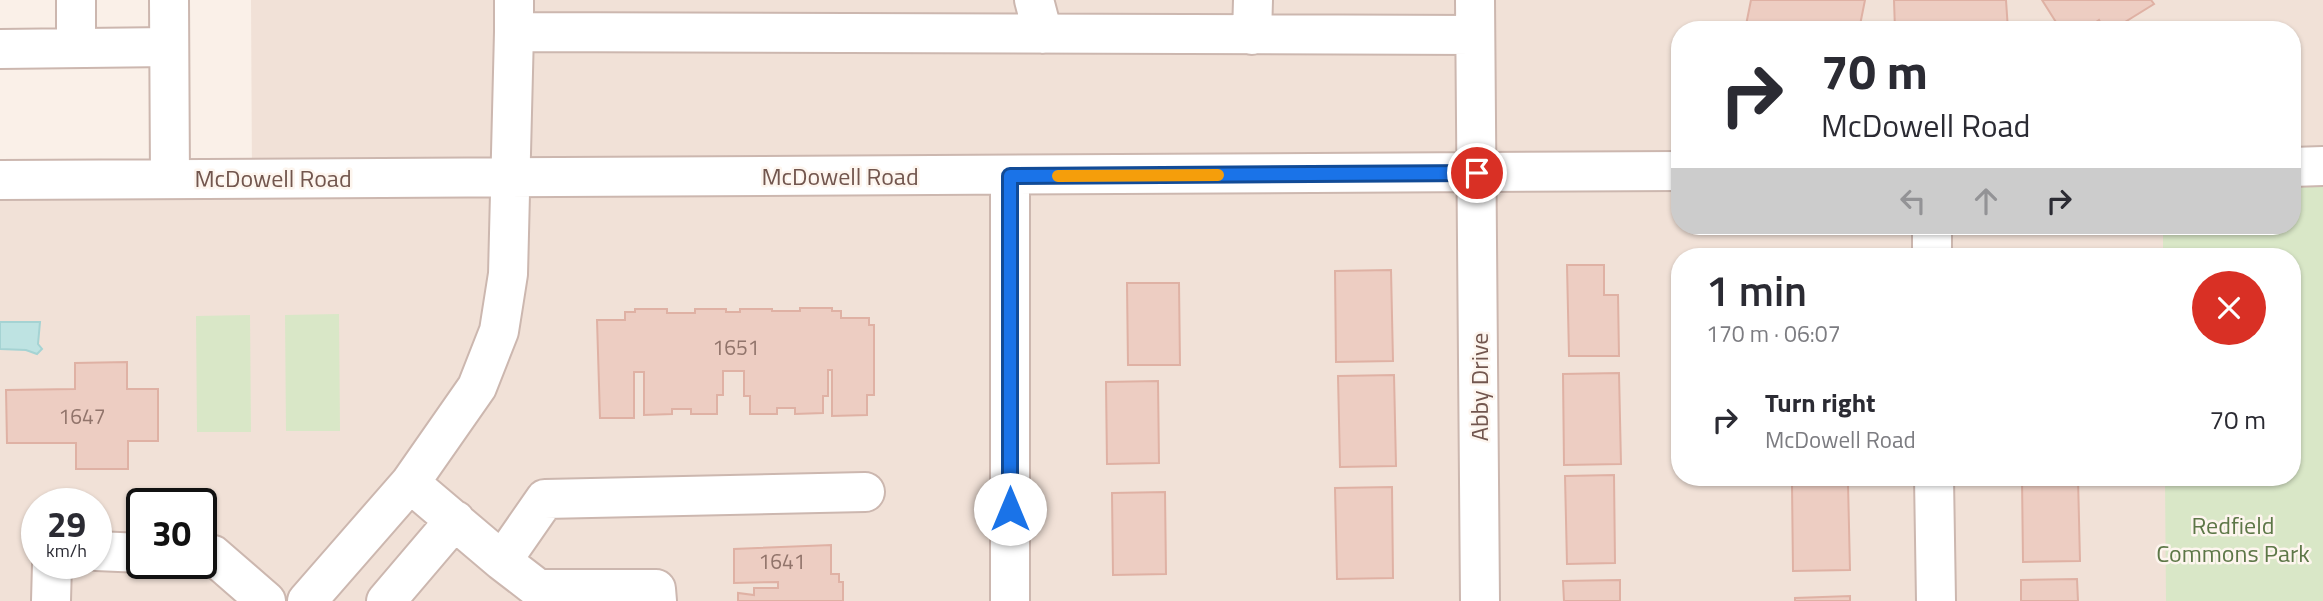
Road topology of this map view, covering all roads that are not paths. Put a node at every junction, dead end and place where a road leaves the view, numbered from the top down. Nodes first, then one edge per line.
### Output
1 (76, 0) edge
2 (169, 0) edge
3 (514, 16) edge
4 (753, 17) edge
5 (1039, 17) edge
6 (1253, 17) edge
7 (1475, 18) edge
8 (169, 47) junction
9 (76, 48) junction
10 (0, 49) edge
11 (2323, 166) edge
12 (2301, 167) edge
13 (1671, 171) edge
14 (1477, 173) junction
15 (1010, 176) junction
16 (510, 177) junction
17 (170, 179) junction
18 (0, 180) edge
19 (410, 483) junction
20 (1934, 486) edge
21 (864, 492) dead end
22 (455, 520) junction
23 (217, 559) edge
24 (502, 561) junction
25 (52, 579) edge
26 (546, 595) edge
27 (51, 601) edge
28 (266, 601) edge
29 (307, 601) edge
30 (386, 601) edge
31 (657, 601) edge
32 (1010, 601) edge
33 (1480, 601) edge
34 (1936, 601) edge

1 - 9 street
2 - 8 street
3 - 4 street
3 - 16 street
4 - 5 street
5 - 6 street
6 - 7 street
7 - 14 street, Abby Drive
8 - 9 street
8 - 17 street
9 - 10 street
11 - 12 street
13 - 14 street, McDowell Road
14 - 15 street, McDowell Road
14 - 33 street, Abby Drive
15 - 16 street, McDowell Road
15 - 32 street
16 - 17 street, McDowell Road
16 - 19 street
17 - 18 street, McDowell Road
19 - 22 street
19 - 29 street
20 - 34 street
21 - 24 street
22 - 24 street
22 - 30 street
23 - 28 street
24 - 26 street
25 - 27 street
26 - 31 street

